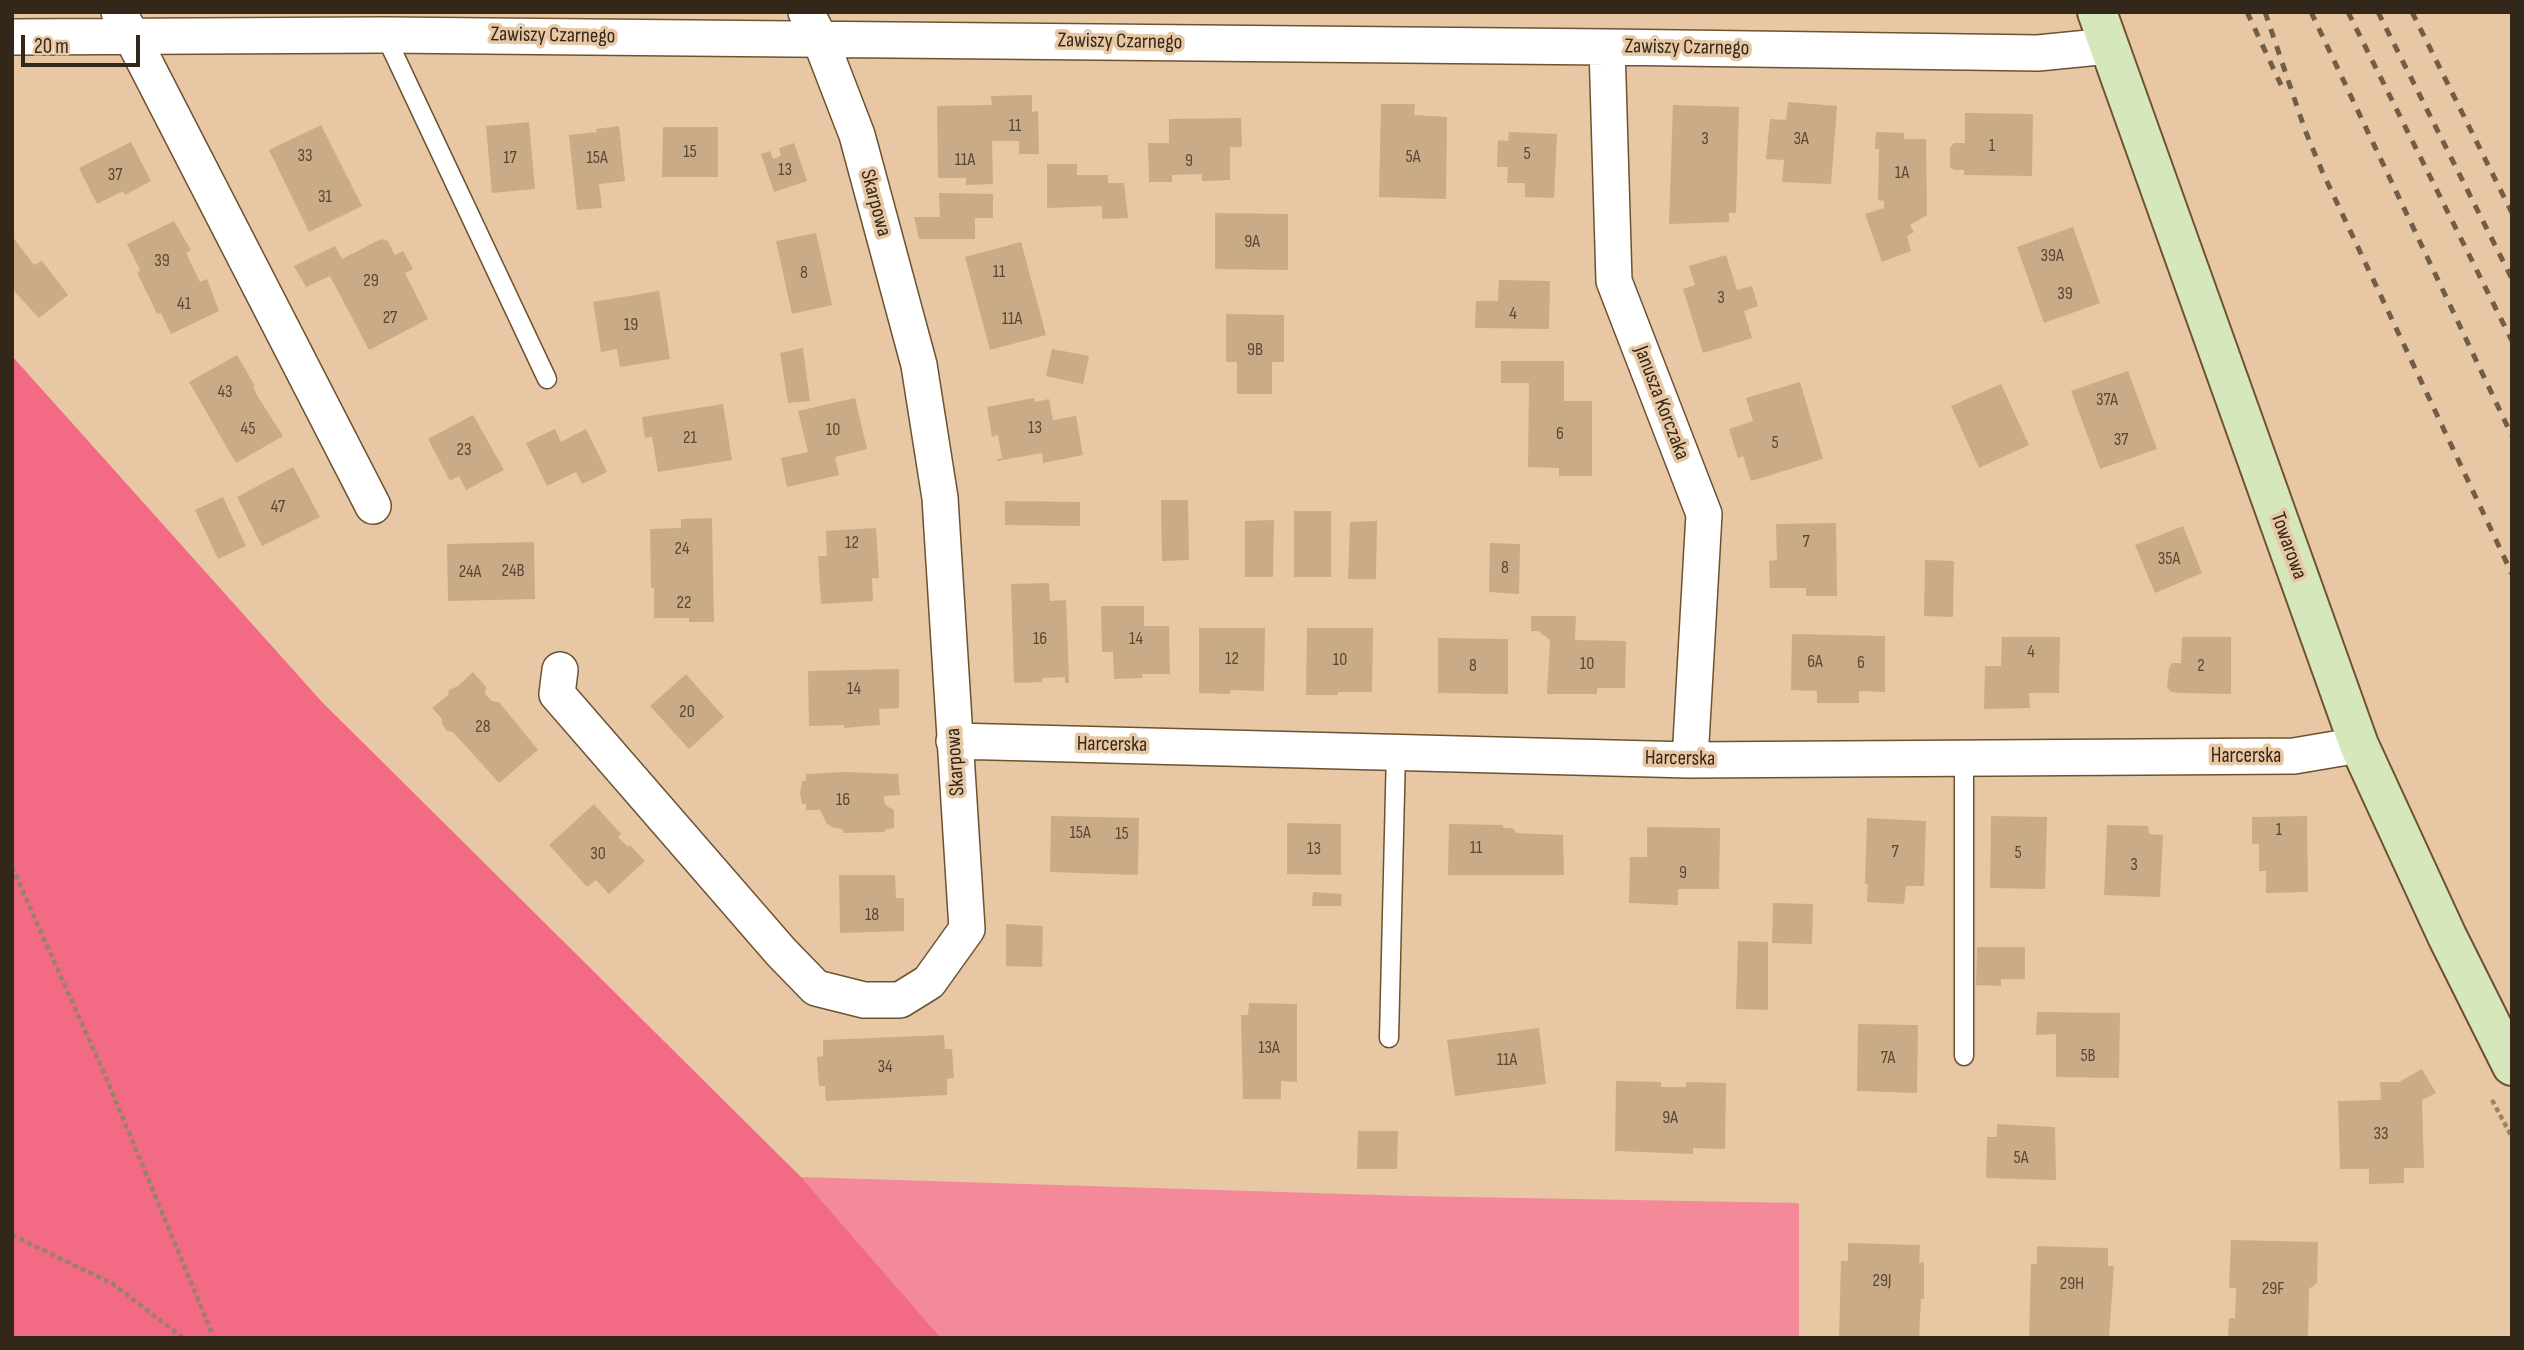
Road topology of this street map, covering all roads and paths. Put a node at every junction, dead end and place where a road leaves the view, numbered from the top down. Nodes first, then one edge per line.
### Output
1 (125, 25) edge
2 (813, 25) edge
3 (2103, 29) edge
4 (385, 35) junction
5 (12, 37) edge
6 (1607, 47) junction
7 (547, 379) dead end
8 (373, 506) dead end
9 (560, 670) dead end
10 (954, 741) junction
11 (2359, 744) junction
12 (1396, 751) junction
13 (1964, 757) junction
14 (1690, 760) junction
15 (12, 867) edge
16 (1389, 1038) dead end
17 (1964, 1056) dead end
18 (2512, 1066) edge
19 (12, 1235) edge
20 (183, 1338) edge
21 (214, 1338) edge

1 - 4 street, Zawiszy Czarnego
1 - 5 street, Zawiszy Czarnego
1 - 8 street
2 - 4 street, Zawiszy Czarnego
2 - 6 street, Zawiszy Czarnego
2 - 10 street, Skarpowa
3 - 6 street, Zawiszy Czarnego
3 - 11 street, Towarowa
4 - 7 lane
6 - 14 street, Janusza Korczaka
9 - 10 street, Skarpowa
10 - 12 street, Harcerska
11 - 13 street, Harcerska
11 - 18 street, Towarowa
12 - 14 street, Harcerska
12 - 16 lane
13 - 14 street, Harcerska
13 - 17 lane
15 - 21 path
19 - 20 path

